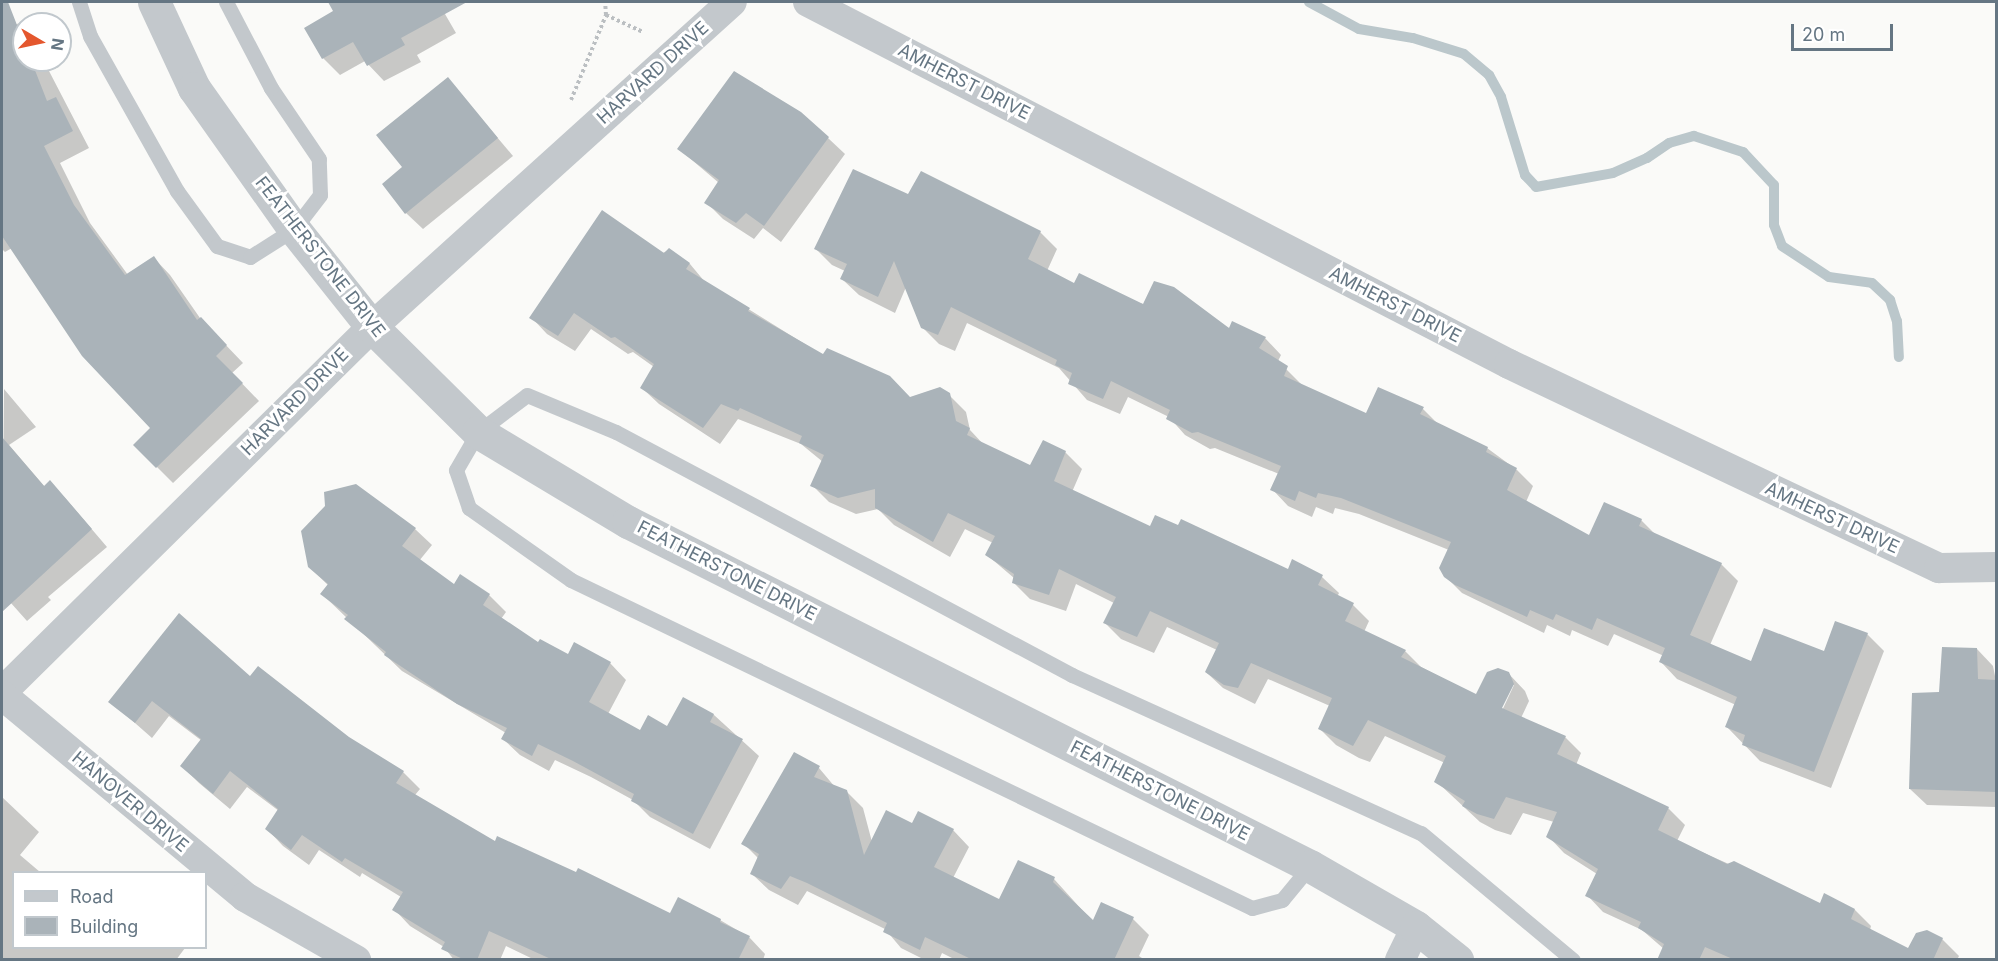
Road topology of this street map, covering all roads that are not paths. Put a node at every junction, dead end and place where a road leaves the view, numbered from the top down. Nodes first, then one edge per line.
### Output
1 (79, 2) edge
2 (154, 2) edge
3 (226, 2) edge
4 (732, 2) edge
5 (808, 2) edge
6 (294, 229) junction
7 (372, 327) junction
8 (478, 432) junction
9 (1996, 567) edge
10 (2, 694) edge
11 (1310, 866) junction
12 (1416, 927) junction
13 (356, 960) edge
14 (1400, 960) edge
15 (1457, 960) edge
16 (1574, 960) edge

1 - 6 lane
2 - 6 street, FEATHERSTONE DRIVE
3 - 6 lane
4 - 7 street, HARVARD DRIVE
5 - 9 street, AMHERST DRIVE
6 - 7 street, FEATHERSTONE DRIVE
7 - 8 street, FEATHERSTONE DRIVE
7 - 10 street, HARVARD DRIVE
8 - 11 street, FEATHERSTONE DRIVE
8 - 11 lane
8 - 16 lane
10 - 13 street, HANOVER DRIVE
11 - 12 street, FEATHERSTONE DRIVE
12 - 14 street
12 - 15 street, FEATHERSTONE DRIVE

